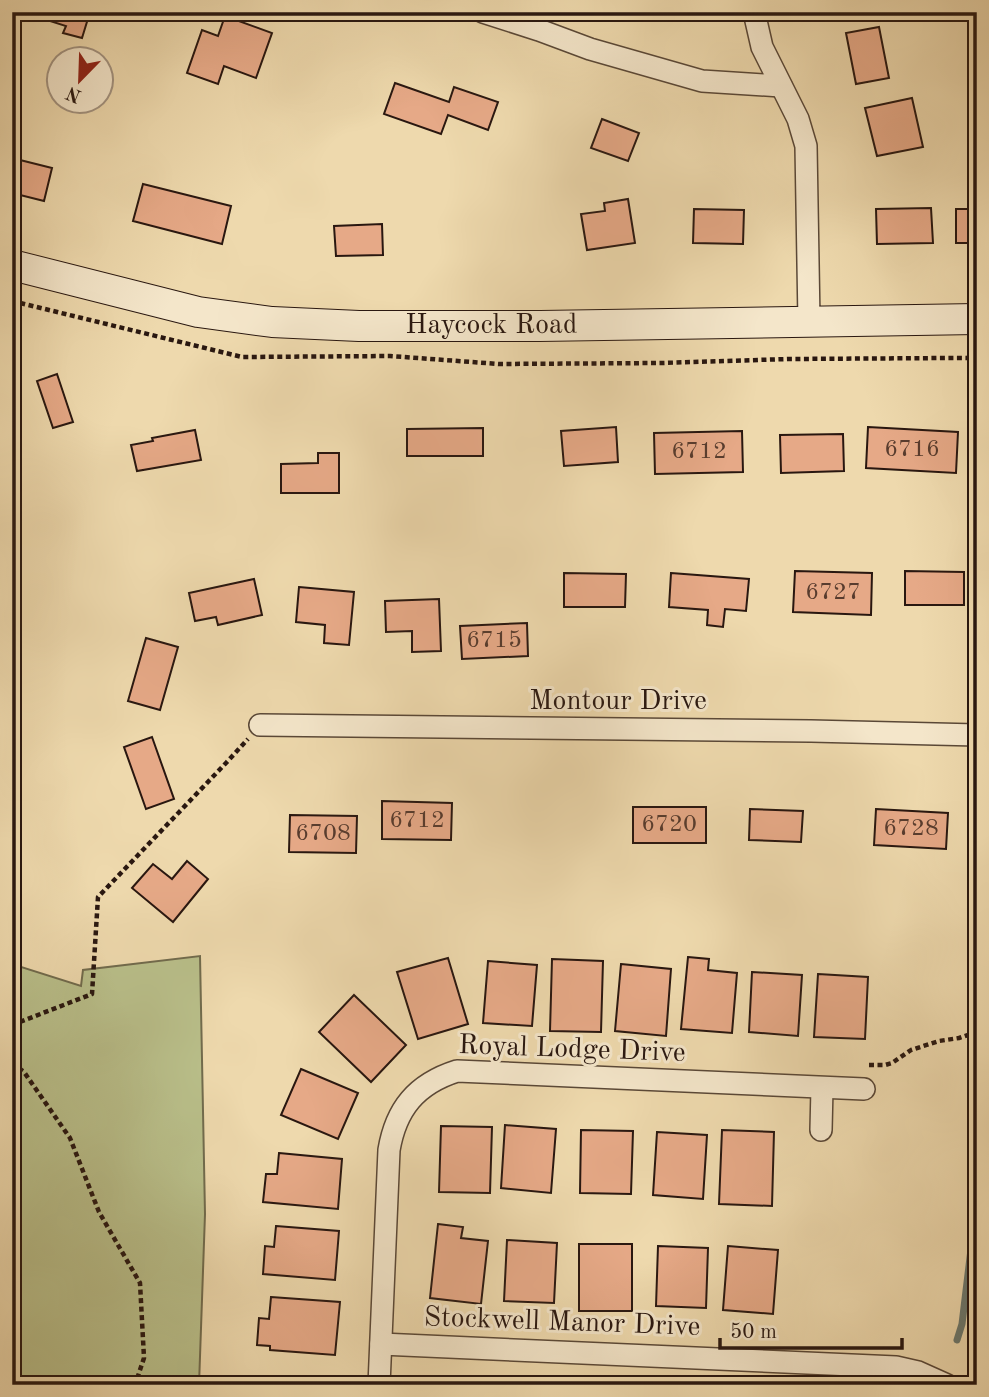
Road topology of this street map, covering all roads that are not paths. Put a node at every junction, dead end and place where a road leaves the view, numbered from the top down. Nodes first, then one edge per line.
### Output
1 (483, 12) edge
2 (754, 12) edge
3 (781, 86) junction
4 (12, 265) edge
5 (977, 319) edge
6 (809, 321) junction
7 (260, 725) road end
8 (977, 735) edge
9 (822, 1088) junction
10 (864, 1089) dead end
11 (821, 1130) dead end
12 (381, 1344) junction
13 (865, 1375) edge
14 (379, 1385) edge
15 (947, 1385) edge

1 - 3 street
2 - 3 street
3 - 6 street
4 - 6 main road, Haycock Road
5 - 6 main road, Haycock Road
7 - 8 street, Montour Drive
9 - 10 street, Royal Lodge Drive
9 - 11 street
9 - 12 street, Royal Lodge Drive
12 - 13 street, Stockwell Manor Drive
12 - 14 street, Royal Lodge Drive
13 - 15 street, Stockwell Manor Drive

